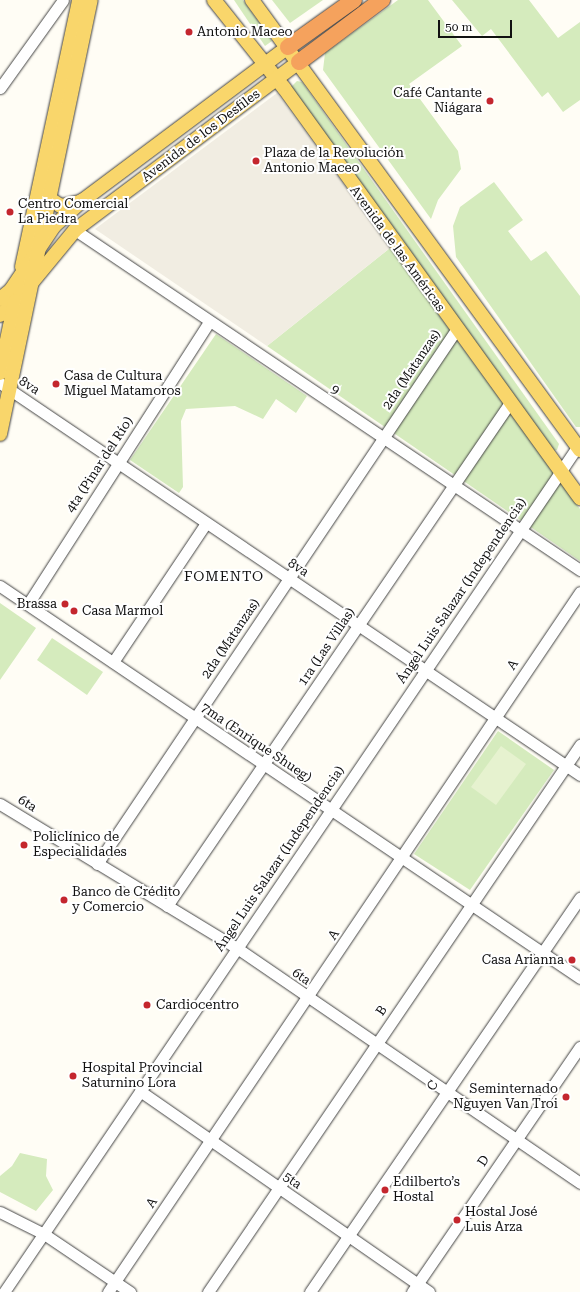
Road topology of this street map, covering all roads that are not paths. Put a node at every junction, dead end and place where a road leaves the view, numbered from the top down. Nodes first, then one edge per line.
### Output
1 (63, 0) edge
2 (79, 0) edge
3 (91, 0) edge
4 (214, 0) edge
5 (252, 0) edge
6 (354, 0) edge
7 (382, 0) edge
8 (288, 48) junction
9 (299, 62) junction
10 (266, 64) junction
11 (277, 79) junction
12 (0, 88) edge
13 (47, 197) junction
14 (82, 201) junction
15 (75, 230) junction
16 (37, 248) junction
17 (25, 279) junction
18 (0, 299) edge
19 (14, 304) junction
20 (0, 315) edge
21 (209, 322) junction
22 (456, 330) junction
23 (0, 339) edge
24 (4, 355) junction
25 (0, 372) edge
26 (4, 386) edge
27 (509, 404) junction
28 (0, 434) edge
29 (382, 439) junction
30 (579, 446) edge
31 (118, 463) junction
32 (560, 471) junction
33 (453, 486) junction
34 (580, 498) edge
35 (206, 522) junction
36 (520, 530) junction
37 (580, 570) edge
38 (289, 579) junction
39 (0, 586) edge
40 (580, 592) edge
41 (0, 593) edge
42 (18, 597) junction
43 (28, 604) junction
44 (358, 625) junction
45 (113, 662) junction
46 (425, 670) junction
47 (494, 717) junction
48 (195, 719) junction
49 (580, 745) edge
50 (263, 765) junction
51 (566, 766) junction
52 (580, 775) edge
53 (0, 804) edge
54 (330, 810) junction
55 (402, 859) junction
56 (97, 864) junction
57 (580, 897) edge
58 (472, 905) junction
59 (167, 906) junction
60 (237, 948) junction
61 (543, 952) junction
62 (580, 978) edge
63 (308, 999) junction
64 (377, 1044) junction
65 (580, 1047) edge
66 (447, 1091) junction
67 (140, 1092) junction
68 (516, 1139) junction
69 (211, 1140) junction
70 (580, 1183) edge
71 (277, 1188) junction
72 (0, 1212) edge
73 (44, 1234) junction
74 (347, 1236) junction
75 (115, 1282) junction
76 (415, 1288) edge
77 (4, 1292) edge
78 (108, 1292) edge
79 (130, 1292) edge
80 (208, 1292) edge
81 (310, 1292) edge
82 (429, 1292) edge

1 - 12 street
2 - 17 main road
3 - 13 main road
4 - 10 main road, Avenida de las Américas
5 - 8 main road
6 - 8 highway, Avenida de los Desfiles
7 - 9 highway, Avenida de los Desfiles
8 - 9 main road
8 - 10 main road, Avenida de los Desfiles
9 - 11 main road, Avenida de los Desfiles
9 - 30 main road
10 - 11 main road, Avenida de las Américas
10 - 14 main road, Avenida de los Desfiles
11 - 15 main road, Avenida de los Desfiles
11 - 22 main road, Avenida de las Américas
13 - 14 main road
13 - 16 main road
14 - 16 main road, Avenida de los Desfiles
15 - 17 main road, Avenida de los Desfiles
15 - 21 street, 9
16 - 17 main road
17 - 18 main road
17 - 19 main road
17 - 26 main road
19 - 20 main road
19 - 24 main road
21 - 29 street, 9
21 - 31 street, 4ta (Pinar del Río)
22 - 27 main road, Avenida de las Américas
22 - 29 street, 2da (Matanzas)
23 - 24 main road
24 - 25 main road
26 - 28 main road
26 - 31 street, 8va
27 - 32 main road, Avenida de las Américas
27 - 33 street, 1ra (Las Villas)
29 - 33 street, 9
29 - 38 street, 2da (Matanzas)
30 - 32 street, Ángel Luis Salazar (Independencia)
31 - 35 street, 8va
31 - 43 street, 4ta (Pinar del Río)
32 - 34 main road, Avenida de las Américas
32 - 36 street, Ángel Luis Salazar (Independencia)
33 - 36 street, 9
33 - 44 street, 1ra (Las Villas)
35 - 38 street, 8va
35 - 45 street
36 - 37 street, 9
36 - 46 street, Ángel Luis Salazar (Independencia)
38 - 44 street, 8va
38 - 48 street, 2da (Matanzas)
39 - 42 street, 7ma (Enrique Shueg)
40 - 47 street, A
41 - 42 street, 7ma (Enrique Shueg)
42 - 43 street, 7ma (Enrique Shueg)
43 - 45 street, 7ma (Enrique Shueg)
44 - 46 street, 8va
44 - 50 street, 1ra (Las Villas)
45 - 48 street, 7ma (Enrique Shueg)
46 - 47 street, 8va
46 - 54 street, Ángel Luis Salazar (Independencia)
47 - 51 street, 8va
47 - 55 street, A
48 - 50 street, 7ma (Enrique Shueg)
48 - 56 street, 2da (Matanzas)
49 - 51 street, B
50 - 54 street, 7ma (Enrique Shueg)
50 - 59 street, 1ra (Las Villas)
51 - 52 street, 8va
51 - 58 street, B
53 - 56 street, 6ta
54 - 55 street, 7ma (Enrique Shueg)
54 - 60 street, Ángel Luis Salazar (Independencia)
55 - 58 street, 7ma (Enrique Shueg)
55 - 63 street, A
56 - 59 street, 6ta
57 - 61 street, C
58 - 61 street, 7ma (Enrique Shueg)
58 - 64 street, B
59 - 60 street, 6ta
60 - 63 street, 6ta
60 - 67 street, Ángel Luis Salazar (Independencia)
61 - 62 street, 7ma (Enrique Shueg)
61 - 66 street, C
63 - 64 street, 6ta
63 - 69 street, A
64 - 66 street, 6ta
64 - 71 street, B
65 - 68 street, D
66 - 68 street, 6ta
66 - 74 street, C
67 - 69 street, 5ta
67 - 73 street, Ángel Luis Salazar (Independencia)
68 - 70 street, 6ta
68 - 76 street, D
69 - 71 street, 5ta
69 - 75 street, A
71 - 74 street, 5ta
71 - 80 street, B
72 - 73 street
73 - 75 street
73 - 77 street, Ángel Luis Salazar (Independencia)
74 - 76 street, 5ta
74 - 81 street, C
75 - 78 street, A
75 - 79 street
76 - 82 street, 5ta

